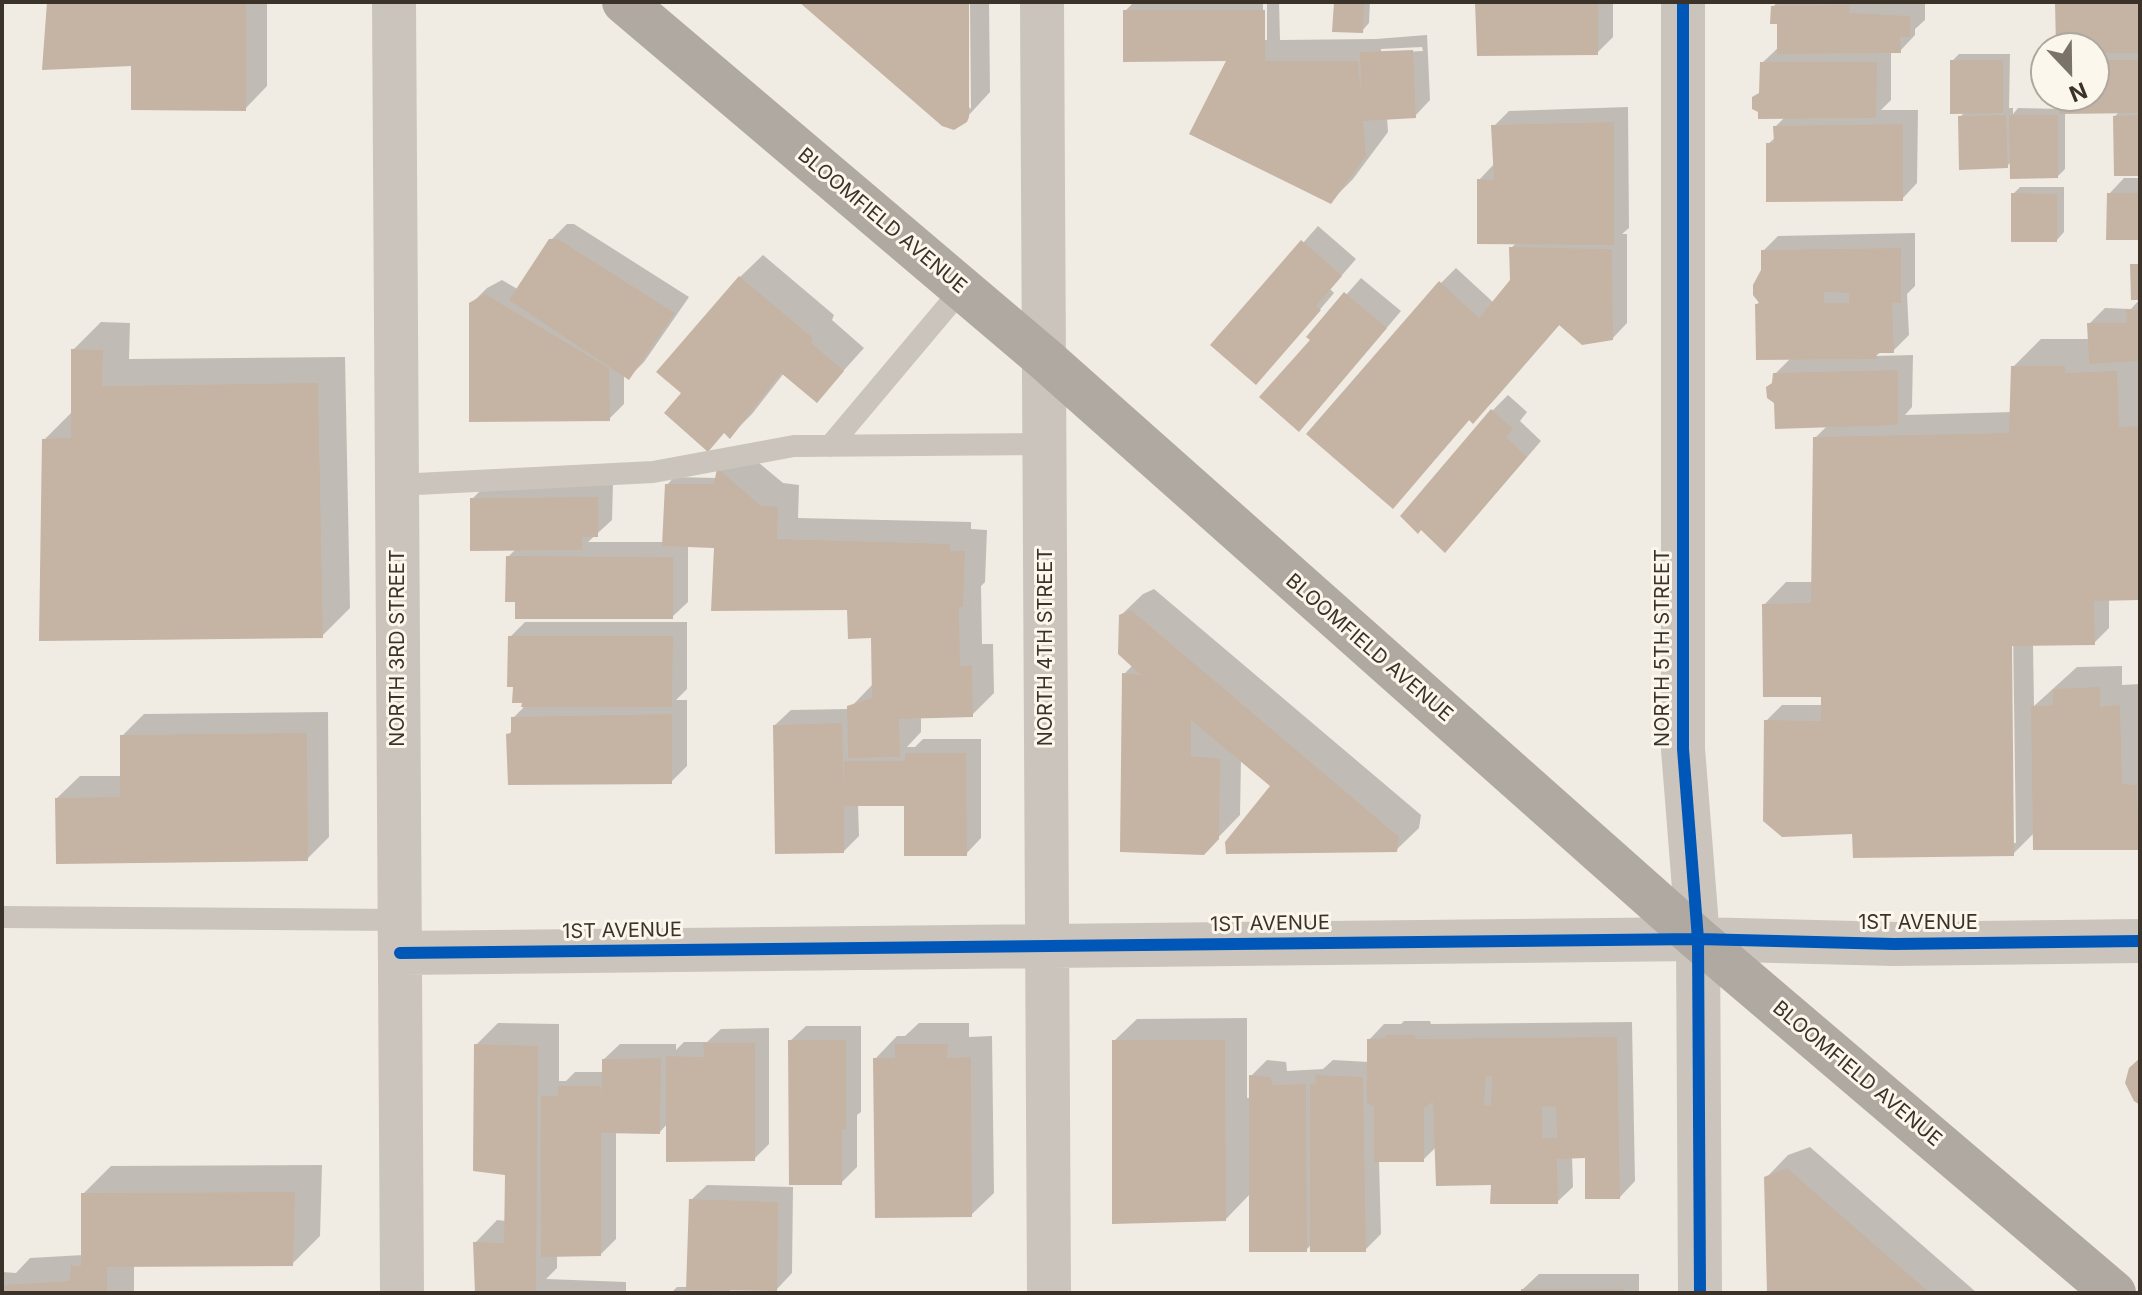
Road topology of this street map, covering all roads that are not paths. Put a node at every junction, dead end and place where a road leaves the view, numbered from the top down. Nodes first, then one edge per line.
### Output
1 (394, 2) edge
2 (624, 2) edge
3 (1042, 2) edge
4 (1683, 2) edge
5 (962, 289) junction
6 (1045, 359) junction
7 (1045, 444) junction
8 (830, 446) junction
9 (397, 485) junction
10 (3, 917) edge
11 (400, 936) junction
12 (1698, 939) junction
13 (2140, 941) edge
14 (1047, 946) junction
15 (402, 1293) edge
16 (1049, 1293) edge
17 (1700, 1293) edge
18 (2114, 1293) edge

1 - 9 street, NORTH 3RD STREET
2 - 5 main road, BLOOMFIELD AVENUE
3 - 6 street, NORTH 4TH STREET
4 - 12 street, NORTH 5TH STREET
5 - 6 main road, BLOOMFIELD AVENUE
5 - 8 lane
6 - 7 street, NORTH 4TH STREET
6 - 12 main road, BLOOMFIELD AVENUE
7 - 8 lane
7 - 14 street, NORTH 4TH STREET
8 - 9 lane
9 - 11 street, NORTH 3RD STREET
10 - 11 lane
11 - 14 street, 1ST AVENUE
11 - 15 street, NORTH 3RD STREET
12 - 13 street, 1ST AVENUE
12 - 14 street, 1ST AVENUE
12 - 17 street, NORTH 5TH STREET
12 - 18 main road, BLOOMFIELD AVENUE
14 - 16 street, NORTH 4TH STREET

